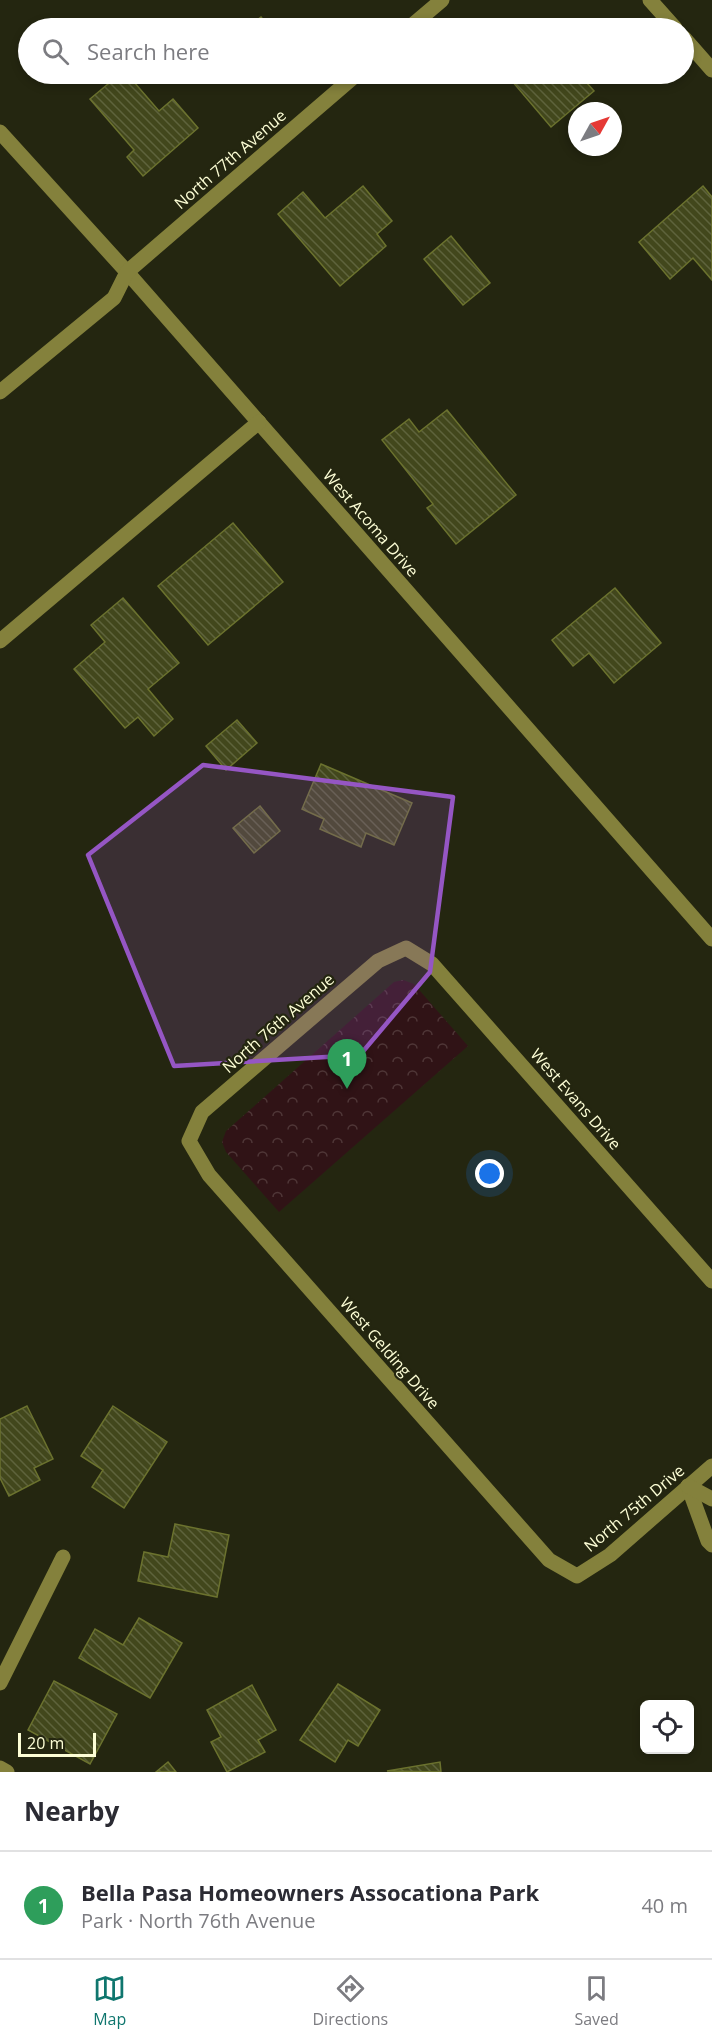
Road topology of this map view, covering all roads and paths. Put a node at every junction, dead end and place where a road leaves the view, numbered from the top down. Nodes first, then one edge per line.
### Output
1 (441, 0) edge
2 (650, 0) edge
3 (420, 18) edge
4 (666, 18) edge
5 (694, 49) edge
6 (712, 70) edge
7 (345, 84) edge
8 (0, 132) edge
9 (127, 272) junction
10 (0, 392) edge
11 (259, 422) junction
12 (0, 641) edge
13 (712, 939) edge
14 (406, 948) joint
15 (189, 1141) joint
16 (712, 1281) edge
17 (712, 1466) edge
18 (688, 1486) junction
19 (712, 1500) edge
20 (712, 1545) edge
21 (63, 1557) dead end
22 (578, 1576) joint
23 (0, 1683) edge
24 (0, 1768) edge
25 (7, 1772) edge

1 - 3 street
2 - 4 street
5 - 6 street
7 - 9 street, North 77th Avenue
8 - 9 street, West Acoma Drive
9 - 10 street
9 - 11 street, West Acoma Drive
11 - 12 street
11 - 13 street, West Acoma Drive
14 - 15 street, North 76th Avenue
14 - 16 street, West Evans Drive
15 - 22 street, West Gelding Drive
17 - 18 street, North 75th Drive
18 - 19 street
18 - 20 street
18 - 22 street, North 75th Drive
21 - 23 street
24 - 25 street

